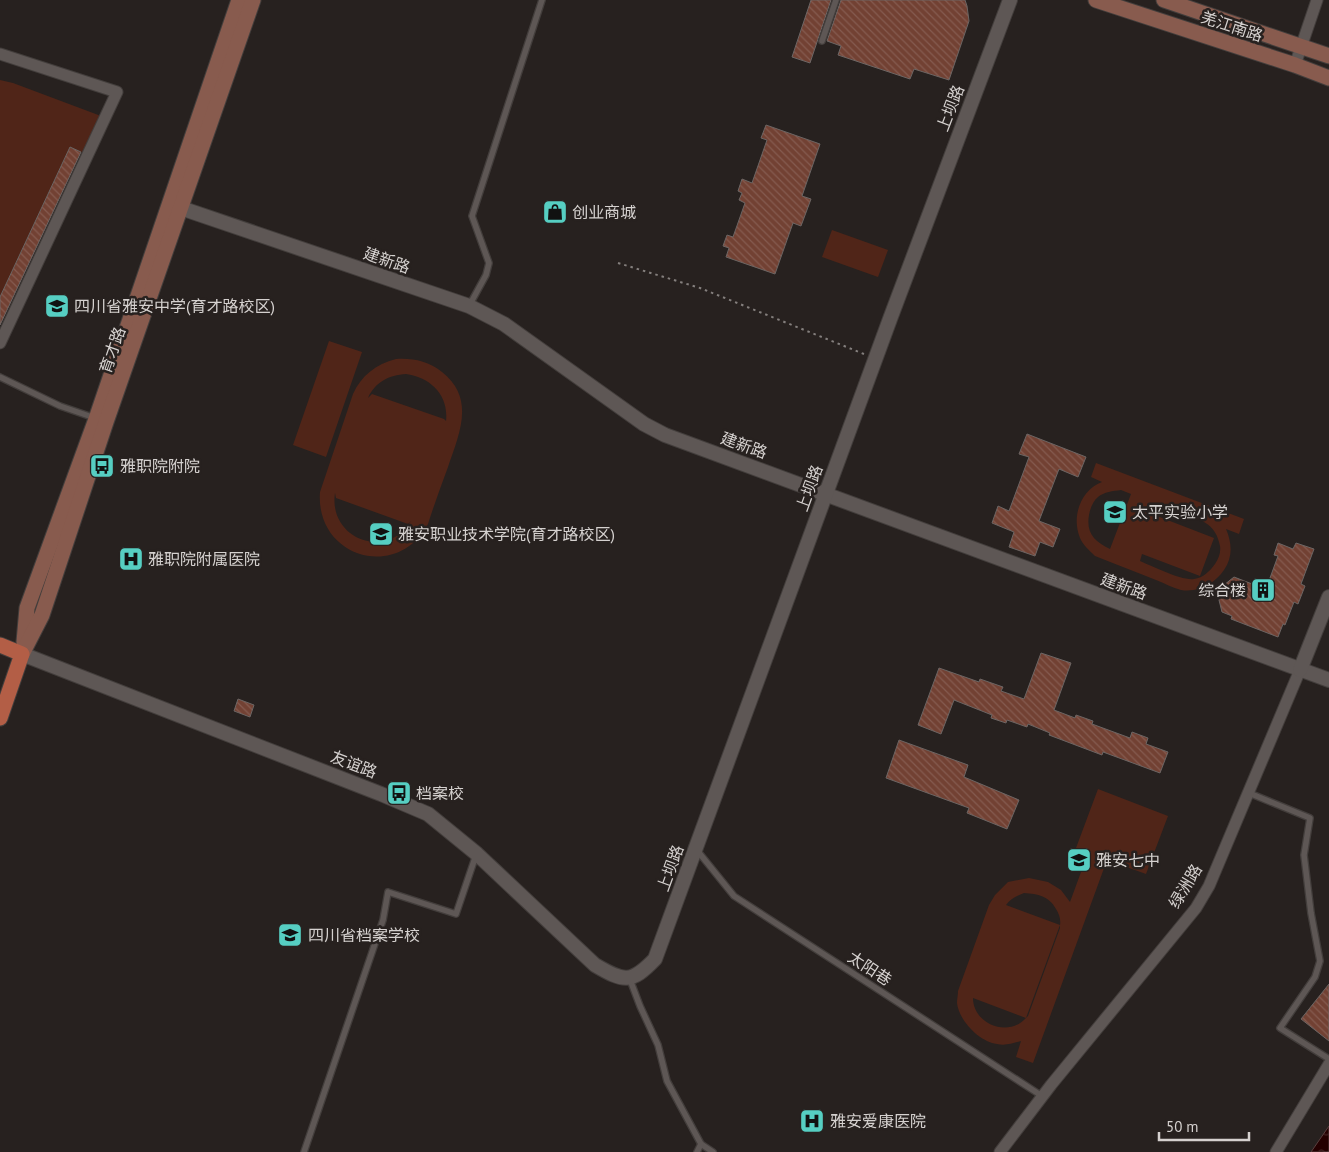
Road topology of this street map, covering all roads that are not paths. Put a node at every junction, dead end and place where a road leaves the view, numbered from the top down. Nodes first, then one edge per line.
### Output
1 (239, 0) edge
2 (253, 0) edge
3 (542, 0) edge
4 (836, 0) edge
5 (1010, 0) edge
6 (1096, 0) edge
7 (1164, 0) edge
8 (1316, 0) edge
9 (822, 41) dead end
10 (1301, 46) junction
11 (0, 54) edge
12 (1329, 56) edge
13 (1295, 65) junction
14 (1329, 78) edge
15 (174, 206) junction
16 (469, 306) junction
17 (0, 343) edge
18 (0, 377) edge
19 (101, 420) junction
20 (826, 494) junction
21 (1329, 597) edge
22 (0, 645) edge
23 (22, 654) junction
24 (1300, 670) junction
25 (1329, 680) edge
26 (0, 718) edge
27 (1249, 793) junction
28 (696, 849) junction
29 (477, 854) junction
30 (629, 977) junction
31 (1329, 1059) edge
32 (1329, 1064) edge
33 (1042, 1096) junction
34 (701, 1144) junction
35 (304, 1152) edge
36 (697, 1152) edge
37 (713, 1152) edge
38 (1000, 1152) edge
39 (1276, 1152) edge

1 - 15 main road, 育才路
2 - 15 main road, 育才路
3 - 16 lane
4 - 9 lane
5 - 20 street, 上坝路
6 - 13 main road, 羌江南路
7 - 10 main road, 羌江南路
8 - 10 street
10 - 12 main road, 羌江南路
10 - 13 street
11 - 17 street
13 - 14 main road, 羌江南路
15 - 16 street, 建新路
15 - 19 main road, 育才路
16 - 20 street, 建新路
18 - 19 lane
19 - 23 main road, 育才路
20 - 24 street, 建新路
20 - 28 street, 上坝路
21 - 24 street, 绿洲路
22 - 23 main road
23 - 26 main road, 育才路
23 - 29 street, 友谊路
24 - 25 street, 建新路
24 - 27 street, 绿洲路
27 - 31 lane
27 - 33 street, 绿洲路
28 - 30 street, 上坝路
28 - 33 lane, 太阳巷
29 - 30 street, 友谊路
29 - 35 lane
30 - 34 lane
32 - 39 street
33 - 38 street, 绿洲路
34 - 36 lane
34 - 37 lane

